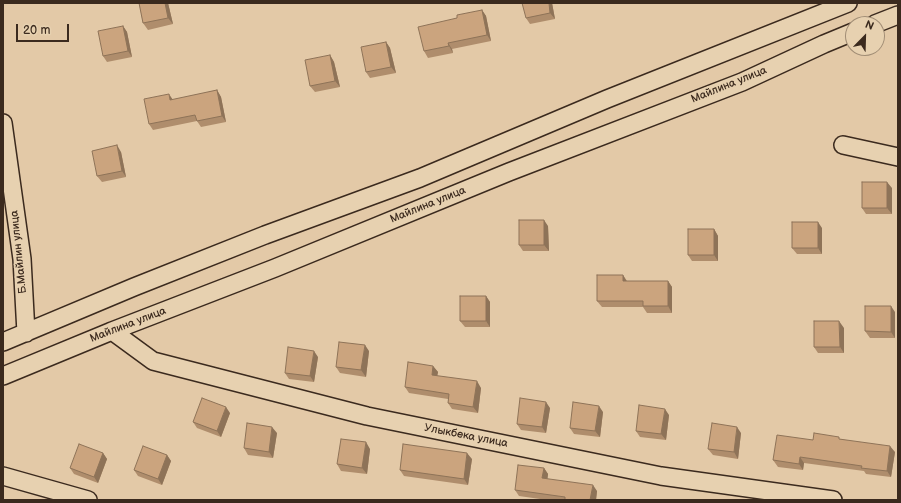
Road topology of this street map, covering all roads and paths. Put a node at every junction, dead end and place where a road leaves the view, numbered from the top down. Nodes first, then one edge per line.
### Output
1 (848, 3) edge
2 (898, 15) edge
3 (885, 20) edge
4 (845, 35) edge
5 (3, 123) edge
6 (843, 145) dead end
7 (898, 157) edge
8 (112, 331) junction
9 (26, 333) junction
10 (3, 342) edge
11 (3, 376) edge
12 (3, 476) edge
13 (88, 500) edge
14 (833, 500) edge

1 - 9 street
2 - 3 street
4 - 8 street, Майлина улица
5 - 9 street, Б.Майлин улица
6 - 7 street
8 - 11 street, Майлина улица
8 - 14 street, Улыкбека улица
9 - 10 street
12 - 13 street

